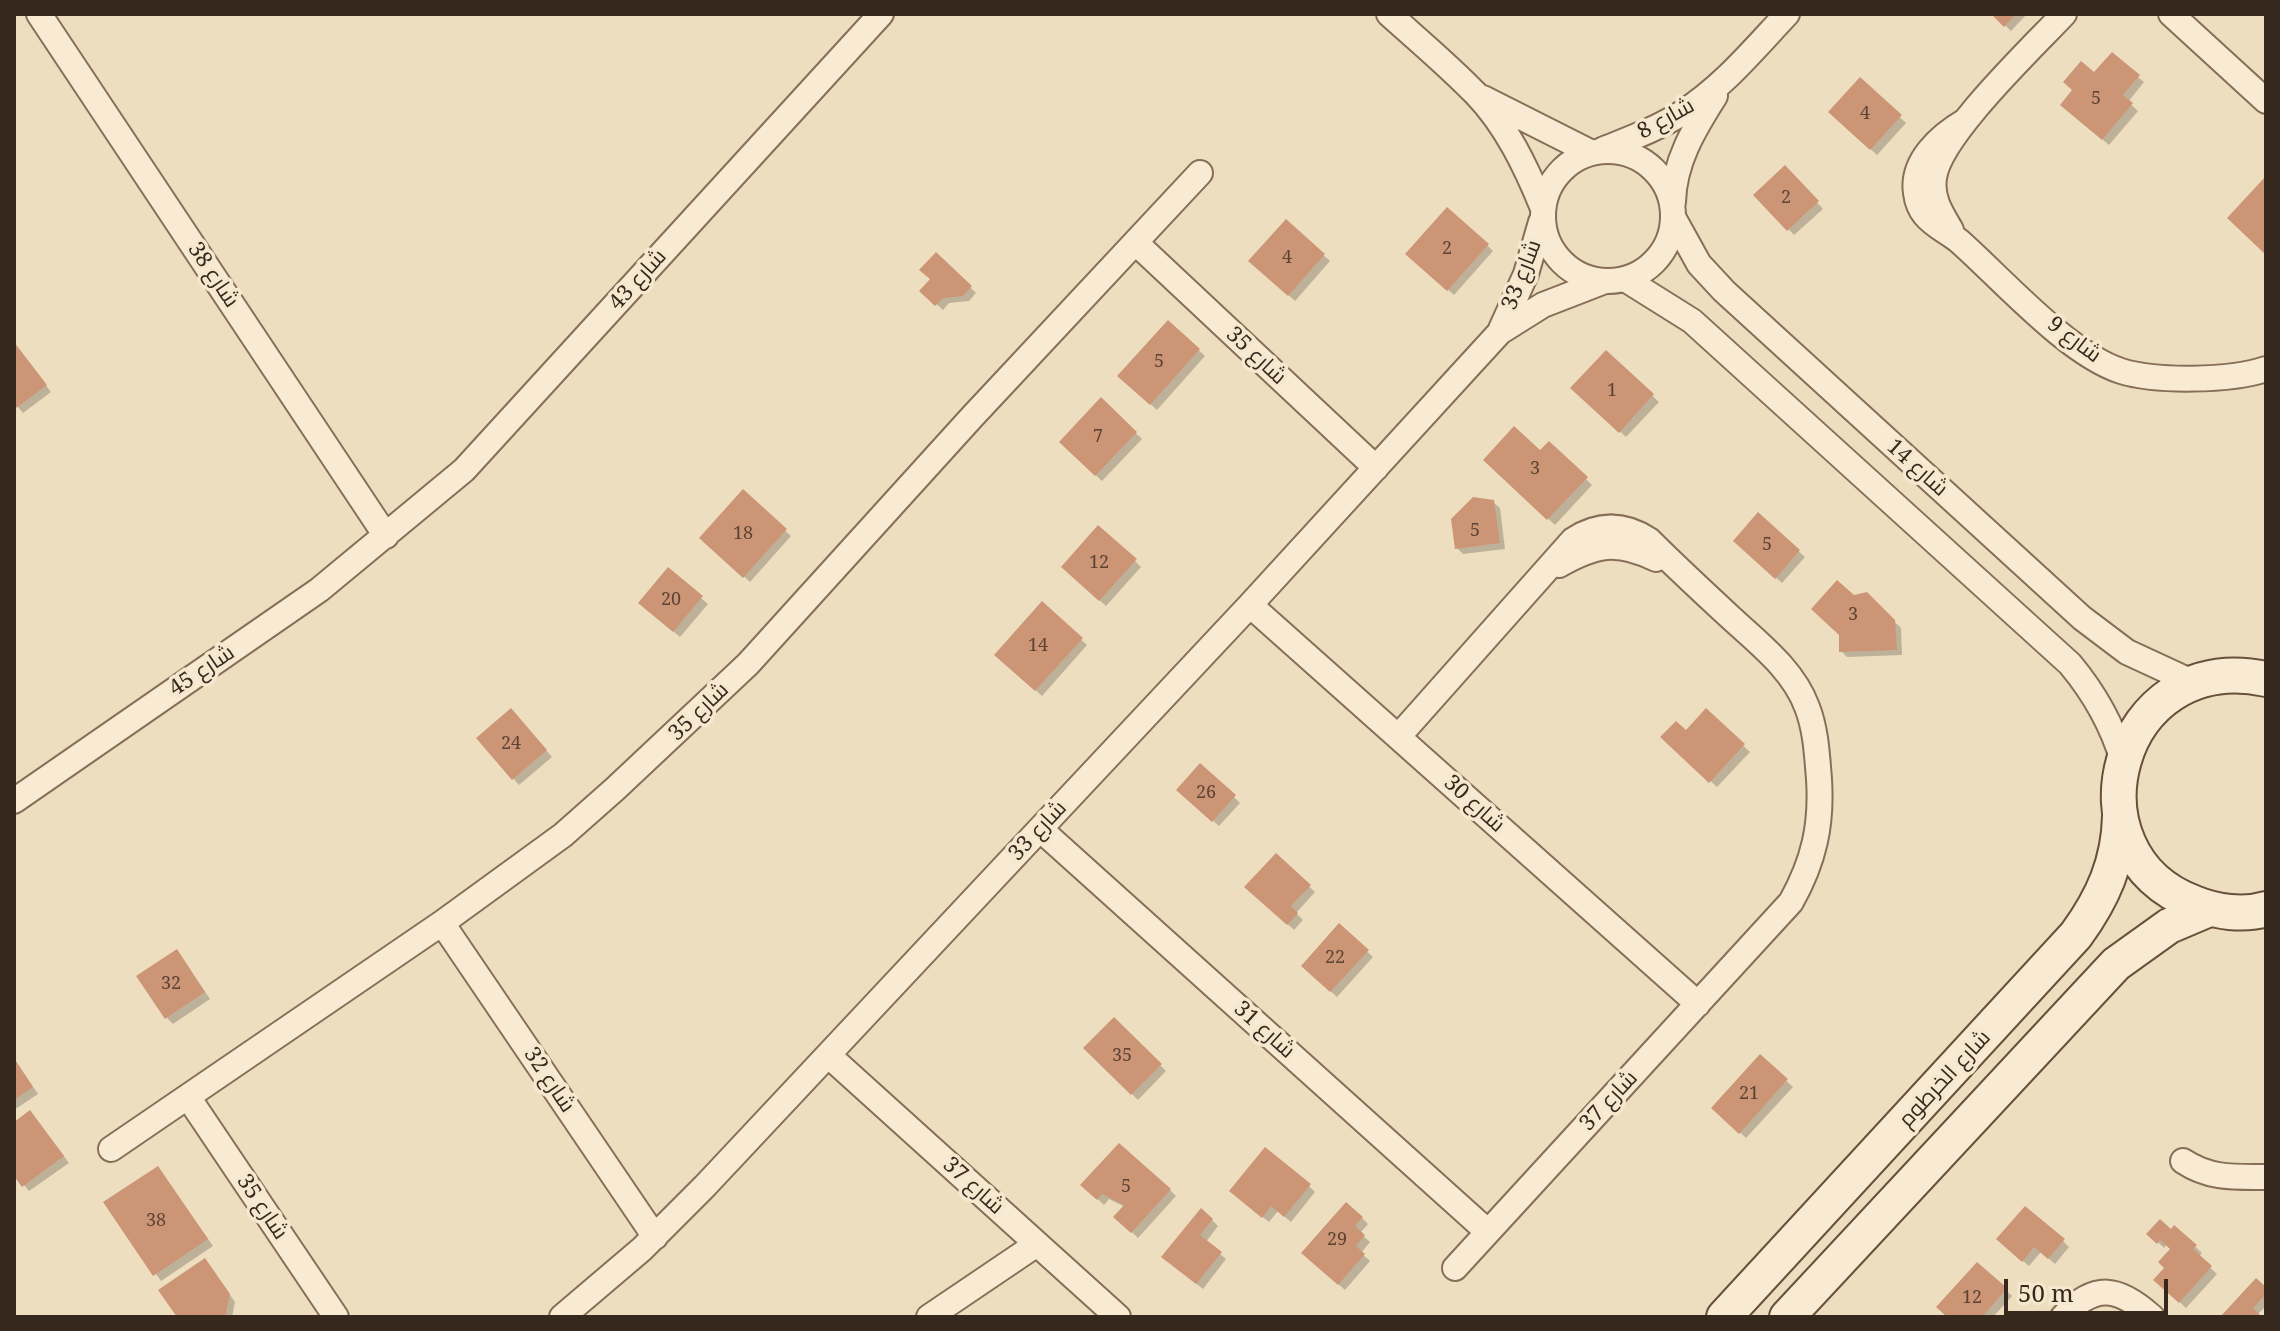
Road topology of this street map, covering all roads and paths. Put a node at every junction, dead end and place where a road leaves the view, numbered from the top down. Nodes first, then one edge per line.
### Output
1 (39, 14) edge
2 (881, 14) edge
3 (1389, 14) edge
4 (1787, 14) edge
5 (2064, 14) edge
6 (2171, 14) edge
7 (1725, 81) junction
8 (1478, 95) junction
9 (2266, 101) edge
10 (1596, 151) junction
11 (1200, 173) dead end
12 (1673, 211) junction
13 (1542, 212) junction
14 (1136, 243) junction
15 (1615, 280) junction
16 (1500, 332) junction
17 (2266, 369) edge
18 (1376, 468) junction
19 (386, 536) junction
20 (1250, 605) junction
21 (2266, 679) edge
22 (2194, 683) junction
23 (1398, 737) junction
24 (2123, 761) junction
25 (14, 801) edge
26 (2120, 816) junction
27 (1040, 829) junction
28 (2209, 909) junction
29 (2264, 910) edge
30 (442, 923) junction
31 (1698, 1004) junction
32 (828, 1055) junction
33 (188, 1097) junction
34 (111, 1149) dead end
35 (2183, 1161) dead end
36 (2266, 1177) edge
37 (1488, 1232) junction
38 (655, 1237) junction
39 (1037, 1244) junction
40 (1455, 1268) dead end
41 (336, 1317) edge
42 (562, 1317) edge
43 (929, 1317) edge
44 (1118, 1317) edge
45 (1724, 1317) edge
46 (1787, 1317) edge
47 (2063, 1317) edge
48 (2152, 1317) edge

1 - 19 street, شارع 38
2 - 19 street, شارع 43
3 - 8 street
4 - 7 street, شارع 8
5 - 17 street, شارع 9
6 - 9 street
7 - 10 street, شارع 8
7 - 12 street, شارع 8
8 - 10 street
8 - 13 street
10 - 12 street
10 - 13 street
11 - 14 street, شارع 35
12 - 15 street
12 - 22 street, شارع 14
13 - 15 street
13 - 16 street, شارع 33
14 - 18 street, شارع 35
14 - 30 street, شارع 35
15 - 16 street, شارع 33
15 - 24 street, شارع 14
16 - 18 street, شارع 33
18 - 20 street, شارع 33
19 - 25 street, شارع 45
20 - 23 street, شارع 30
20 - 27 street, شارع 33
21 - 22 main road
22 - 24 main road
23 - 31 street, شارع 30
23 - 31 street
24 - 26 main road, شارع الخرطوم
26 - 28 main road
26 - 45 main road, شارع الخرطوم
27 - 32 street, شارع 33
27 - 37 street, شارع 31
28 - 29 main road
28 - 46 main road, شارع الخرطوم
30 - 33 street, شارع 35
30 - 38 street, شارع 32
31 - 37 street, شارع 37
32 - 38 street, شارع 33
32 - 39 street, شارع 37
33 - 34 street, شارع 35
33 - 41 street, شارع 35
35 - 36 street
37 - 40 street, شارع 37
38 - 42 street, شارع 33
39 - 43 street
39 - 44 street, شارع 37
47 - 48 street

